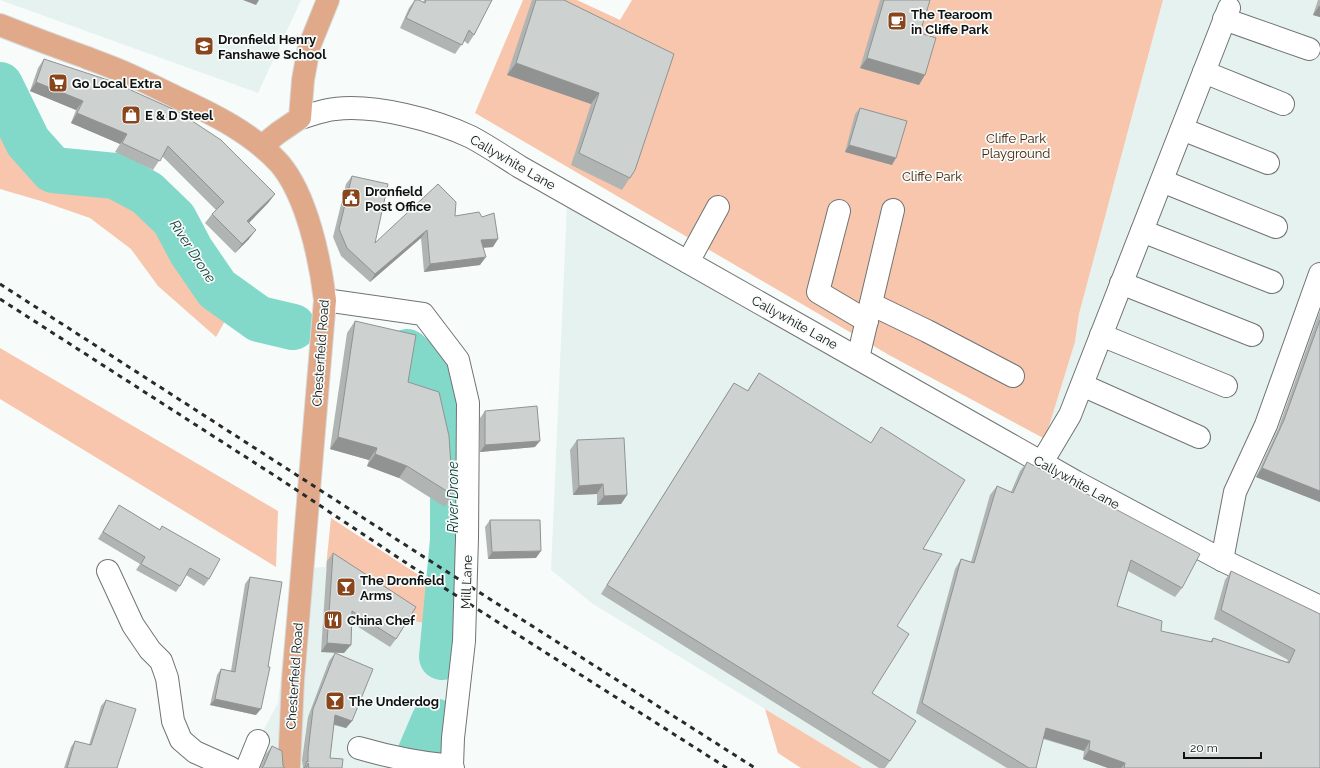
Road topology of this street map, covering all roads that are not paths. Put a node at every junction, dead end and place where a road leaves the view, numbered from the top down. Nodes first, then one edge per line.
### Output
1 (328, 0) edge
2 (0, 25) edge
3 (1309, 49) dead end
4 (1204, 72) junction
5 (1283, 104) dead end
6 (300, 118) junction
7 (1182, 130) junction
8 (262, 146) junction
9 (1268, 163) dead end
10 (1162, 181) junction
11 (718, 207) dead end
12 (893, 210) dead end
13 (839, 211) dead end
14 (1276, 227) dead end
15 (1142, 231) junction
16 (688, 262) junction
17 (1320, 274) edge
18 (1272, 282) dead end
19 (1121, 283) junction
20 (325, 300) junction
21 (869, 312) junction
22 (1101, 334) junction
23 (1252, 335) dead end
24 (858, 358) junction
25 (1013, 376) dead end
26 (1082, 384) junction
27 (1226, 386) dead end
28 (1198, 436) dead end
29 (1042, 462) junction
30 (1222, 560) junction
31 (108, 571) dead end
32 (1320, 607) edge
33 (258, 741) dead end
34 (359, 748) dead end
35 (452, 767) edge
36 (231, 768) edge
37 (246, 768) edge
38 (288, 768) edge

1 - 6 main road
2 - 8 main road, Chesterfield Road
3 - 4 street
4 - 5 street
4 - 7 street
6 - 8 main road, Callywhite Lane
6 - 16 street, Callywhite Lane
7 - 9 street
7 - 10 street
8 - 20 main road, Chesterfield Road
10 - 14 street
10 - 15 street
11 - 16 street
12 - 21 street
13 - 21 street
15 - 18 street
15 - 19 street
16 - 24 street, Callywhite Lane
17 - 30 street
19 - 22 street
19 - 23 street
20 - 35 street, Mill Lane
20 - 38 main road, Chesterfield Road
21 - 24 street
21 - 25 street
22 - 26 street
22 - 27 street
24 - 29 street, Callywhite Lane
26 - 28 street
26 - 29 street
29 - 30 street, Callywhite Lane
30 - 32 street, Callywhite Lane
31 - 36 street
33 - 37 street
34 - 35 street

